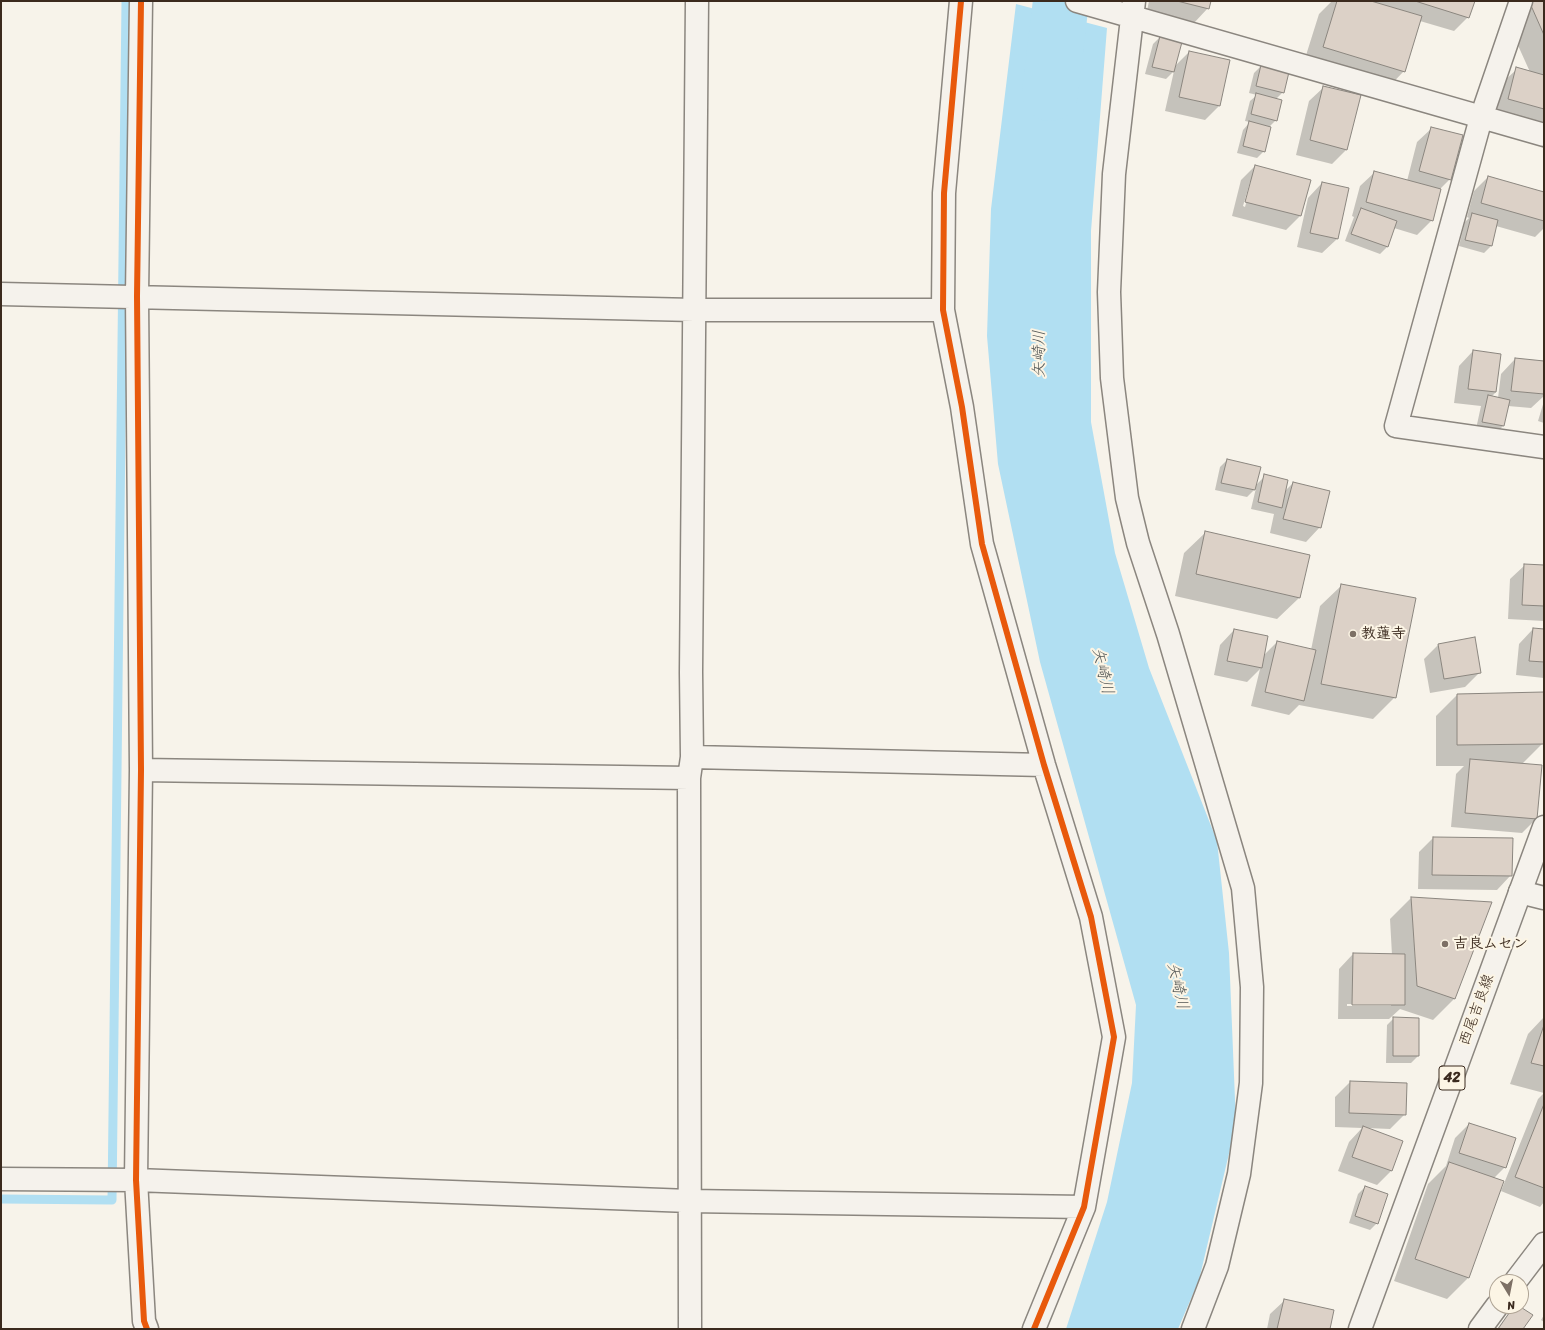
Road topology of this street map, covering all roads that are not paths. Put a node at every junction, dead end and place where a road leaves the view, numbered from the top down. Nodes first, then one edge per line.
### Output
1 (141, 1) edge
2 (697, 1) edge
3 (961, 1) edge
4 (1077, 1) edge
5 (1522, 1) edge
6 (1133, 8) edge
7 (1481, 118) junction
8 (1544, 135) edge
9 (1, 294) edge
10 (137, 296) junction
11 (694, 310) junction
12 (943, 310) junction
13 (1544, 447) edge
14 (1044, 765) junction
15 (690, 768) junction
16 (141, 770) junction
17 (1544, 827) edge
18 (1520, 892) junction
19 (1544, 898) edge
20 (1, 1179) edge
21 (136, 1180) junction
22 (689, 1201) junction
23 (1084, 1207) junction
24 (1544, 1244) edge
25 (1521, 1274) edge
26 (1491, 1314) edge
27 (147, 1329) edge
28 (690, 1329) edge
29 (1034, 1329) edge
30 (1193, 1329) edge
31 (1360, 1329) edge
32 (1480, 1329) edge

1 - 10 street
2 - 11 street
3 - 12 street
4 - 6 street
5 - 7 street
6 - 7 street
6 - 30 street
7 - 8 street
7 - 13 street
9 - 10 street
10 - 11 street
10 - 16 street
11 - 12 street
11 - 15 street
12 - 14 street
14 - 15 street
14 - 23 street
15 - 16 street
15 - 22 street
16 - 21 street
17 - 18 street, 西尾吉良線 / 42
18 - 19 street
18 - 31 street, 西尾吉良線 / 42
20 - 21 street
21 - 22 street
21 - 27 street
22 - 23 street
22 - 28 street
23 - 29 street
24 - 25 street
26 - 32 street

